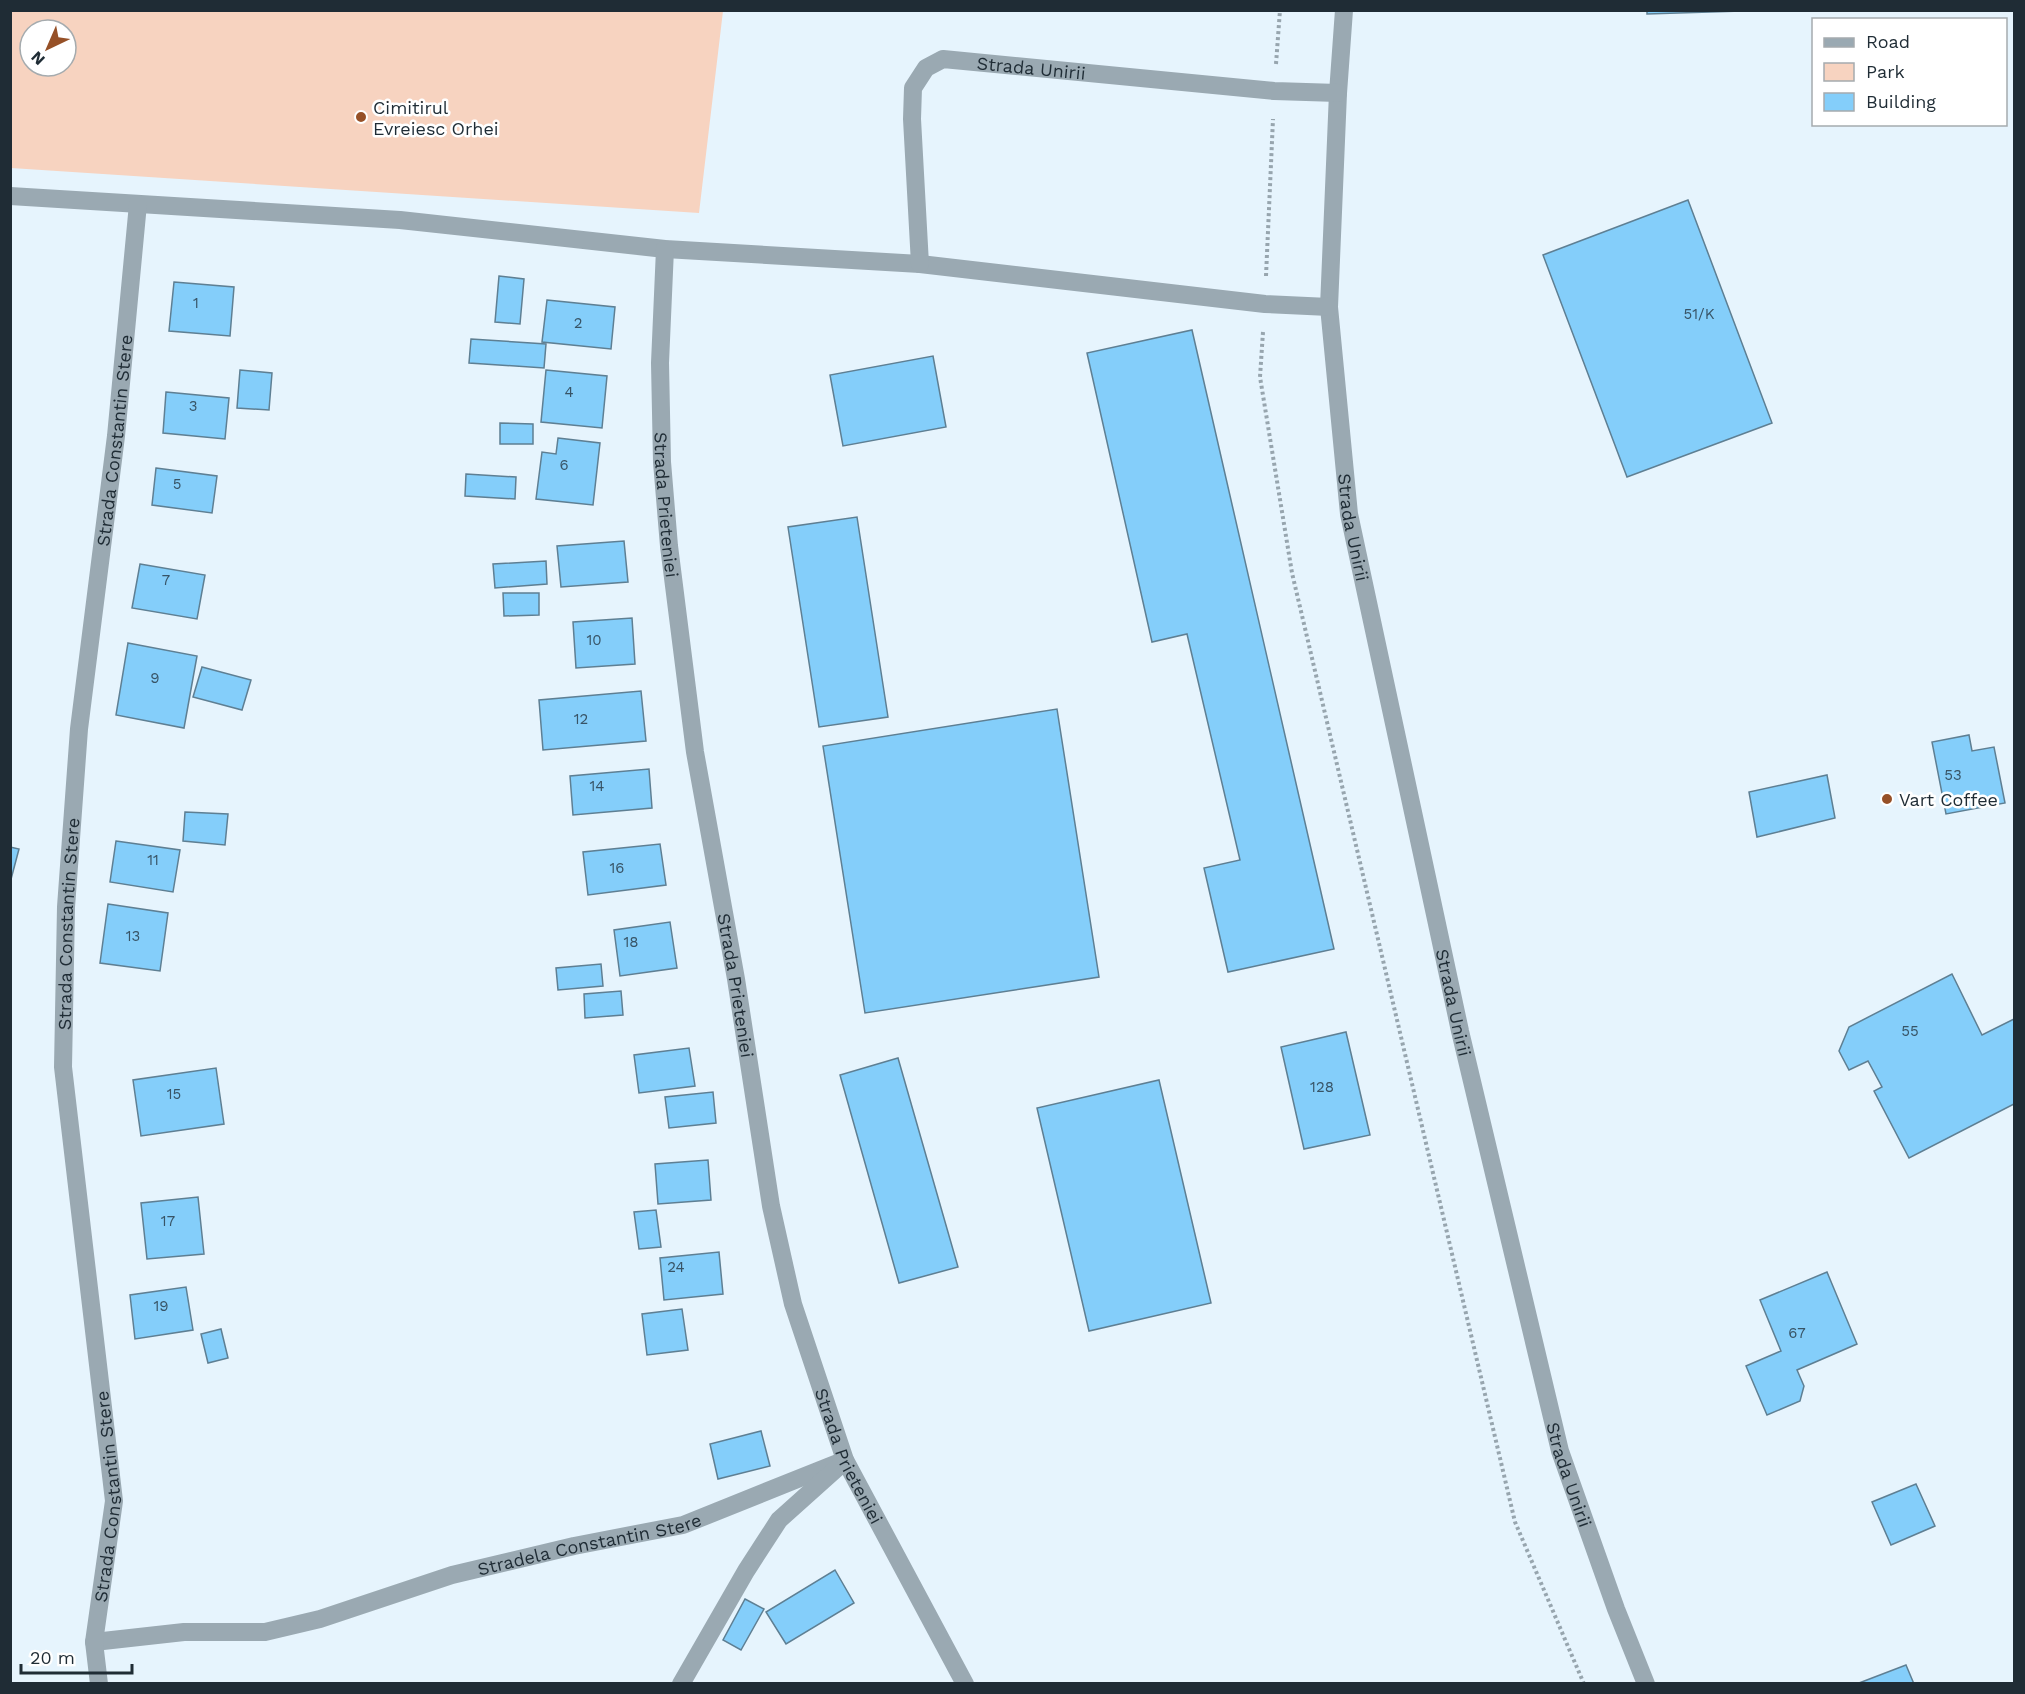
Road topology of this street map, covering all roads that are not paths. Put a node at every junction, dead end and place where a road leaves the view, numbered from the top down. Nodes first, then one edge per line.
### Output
1 (1344, 10) edge
2 (1338, 93) junction
3 (10, 196) edge
4 (138, 204) junction
5 (665, 249) junction
6 (920, 264) junction
7 (1329, 307) junction
8 (845, 1460) junction
9 (94, 1642) junction
10 (99, 1683) edge
11 (681, 1683) edge
12 (965, 1683) edge
13 (1646, 1683) edge

1 - 2 street, Strada Unirii
2 - 6 street, Strada Unirii
2 - 7 street, Strada Unirii
3 - 4 street
4 - 5 street
4 - 9 street, Strada Constantin Stere
5 - 6 street
5 - 8 street, Strada Prieteniei
6 - 7 street
7 - 13 street, Strada Unirii
8 - 9 street, Stradela Constantin Stere
8 - 11 street
8 - 12 street, Strada Prieteniei
9 - 10 street

